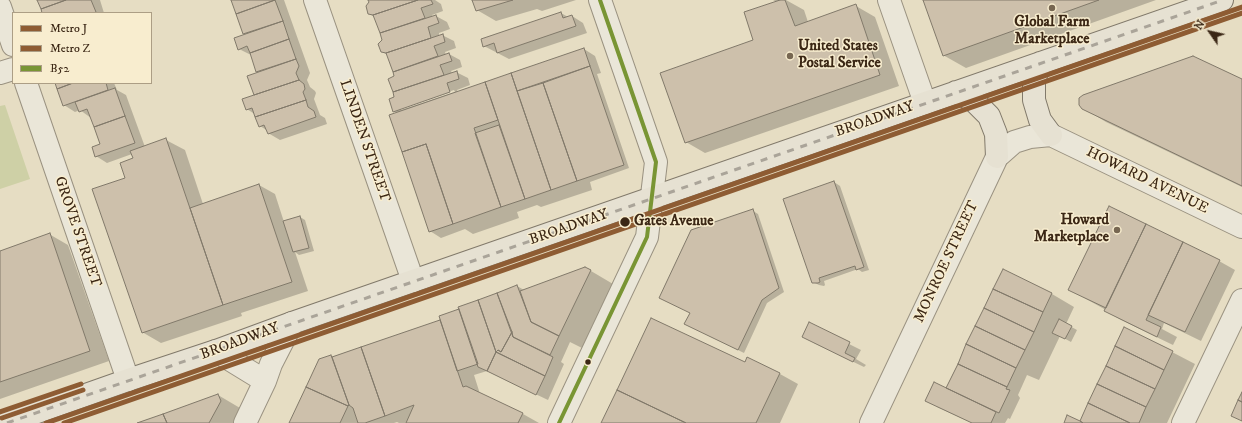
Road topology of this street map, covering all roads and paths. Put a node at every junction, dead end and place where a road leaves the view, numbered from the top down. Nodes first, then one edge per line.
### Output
1 (314, 0) edge
2 (600, 0) edge
3 (889, 0) edge
4 (1222, 0) edge
5 (0, 7) edge
6 (1180, 7) edge
7 (12, 42) edge
8 (1040, 63) junction
9 (12, 69) edge
10 (0, 73) edge
11 (26, 84) edge
12 (956, 92) junction
13 (924, 103) junction
14 (1052, 135) junction
15 (997, 156) junction
16 (652, 198) junction
17 (1242, 227) edge
18 (414, 281) junction
19 (1242, 300) edge
20 (292, 323) junction
21 (216, 352) junction
22 (128, 380) junction
23 (265, 381) junction
24 (6, 423) edge
25 (245, 423) edge
26 (559, 423) edge
27 (871, 423) edge
28 (1183, 423) edge

1 - 18 street, LINDEN STREET
2 - 16 street
3 - 13 street
4 - 6 main road, BROADWAY
5 - 7 street
6 - 8 main road, BROADWAY
8 - 12 main road, BROADWAY
8 - 14 main road
9 - 10 street
11 - 22 street, GROVE STREET
12 - 13 main road, BROADWAY
12 - 15 main road
13 - 16 main road, BROADWAY
14 - 15 street, MONROE STREET
14 - 17 street, HOWARD AVENUE
15 - 27 street, MONROE STREET
16 - 18 main road, BROADWAY
16 - 26 street
18 - 20 main road, BROADWAY
19 - 28 street
20 - 21 main road, BROADWAY
20 - 23 street
21 - 22 main road, BROADWAY
21 - 23 street
22 - 24 main road, BROADWAY
23 - 25 street

